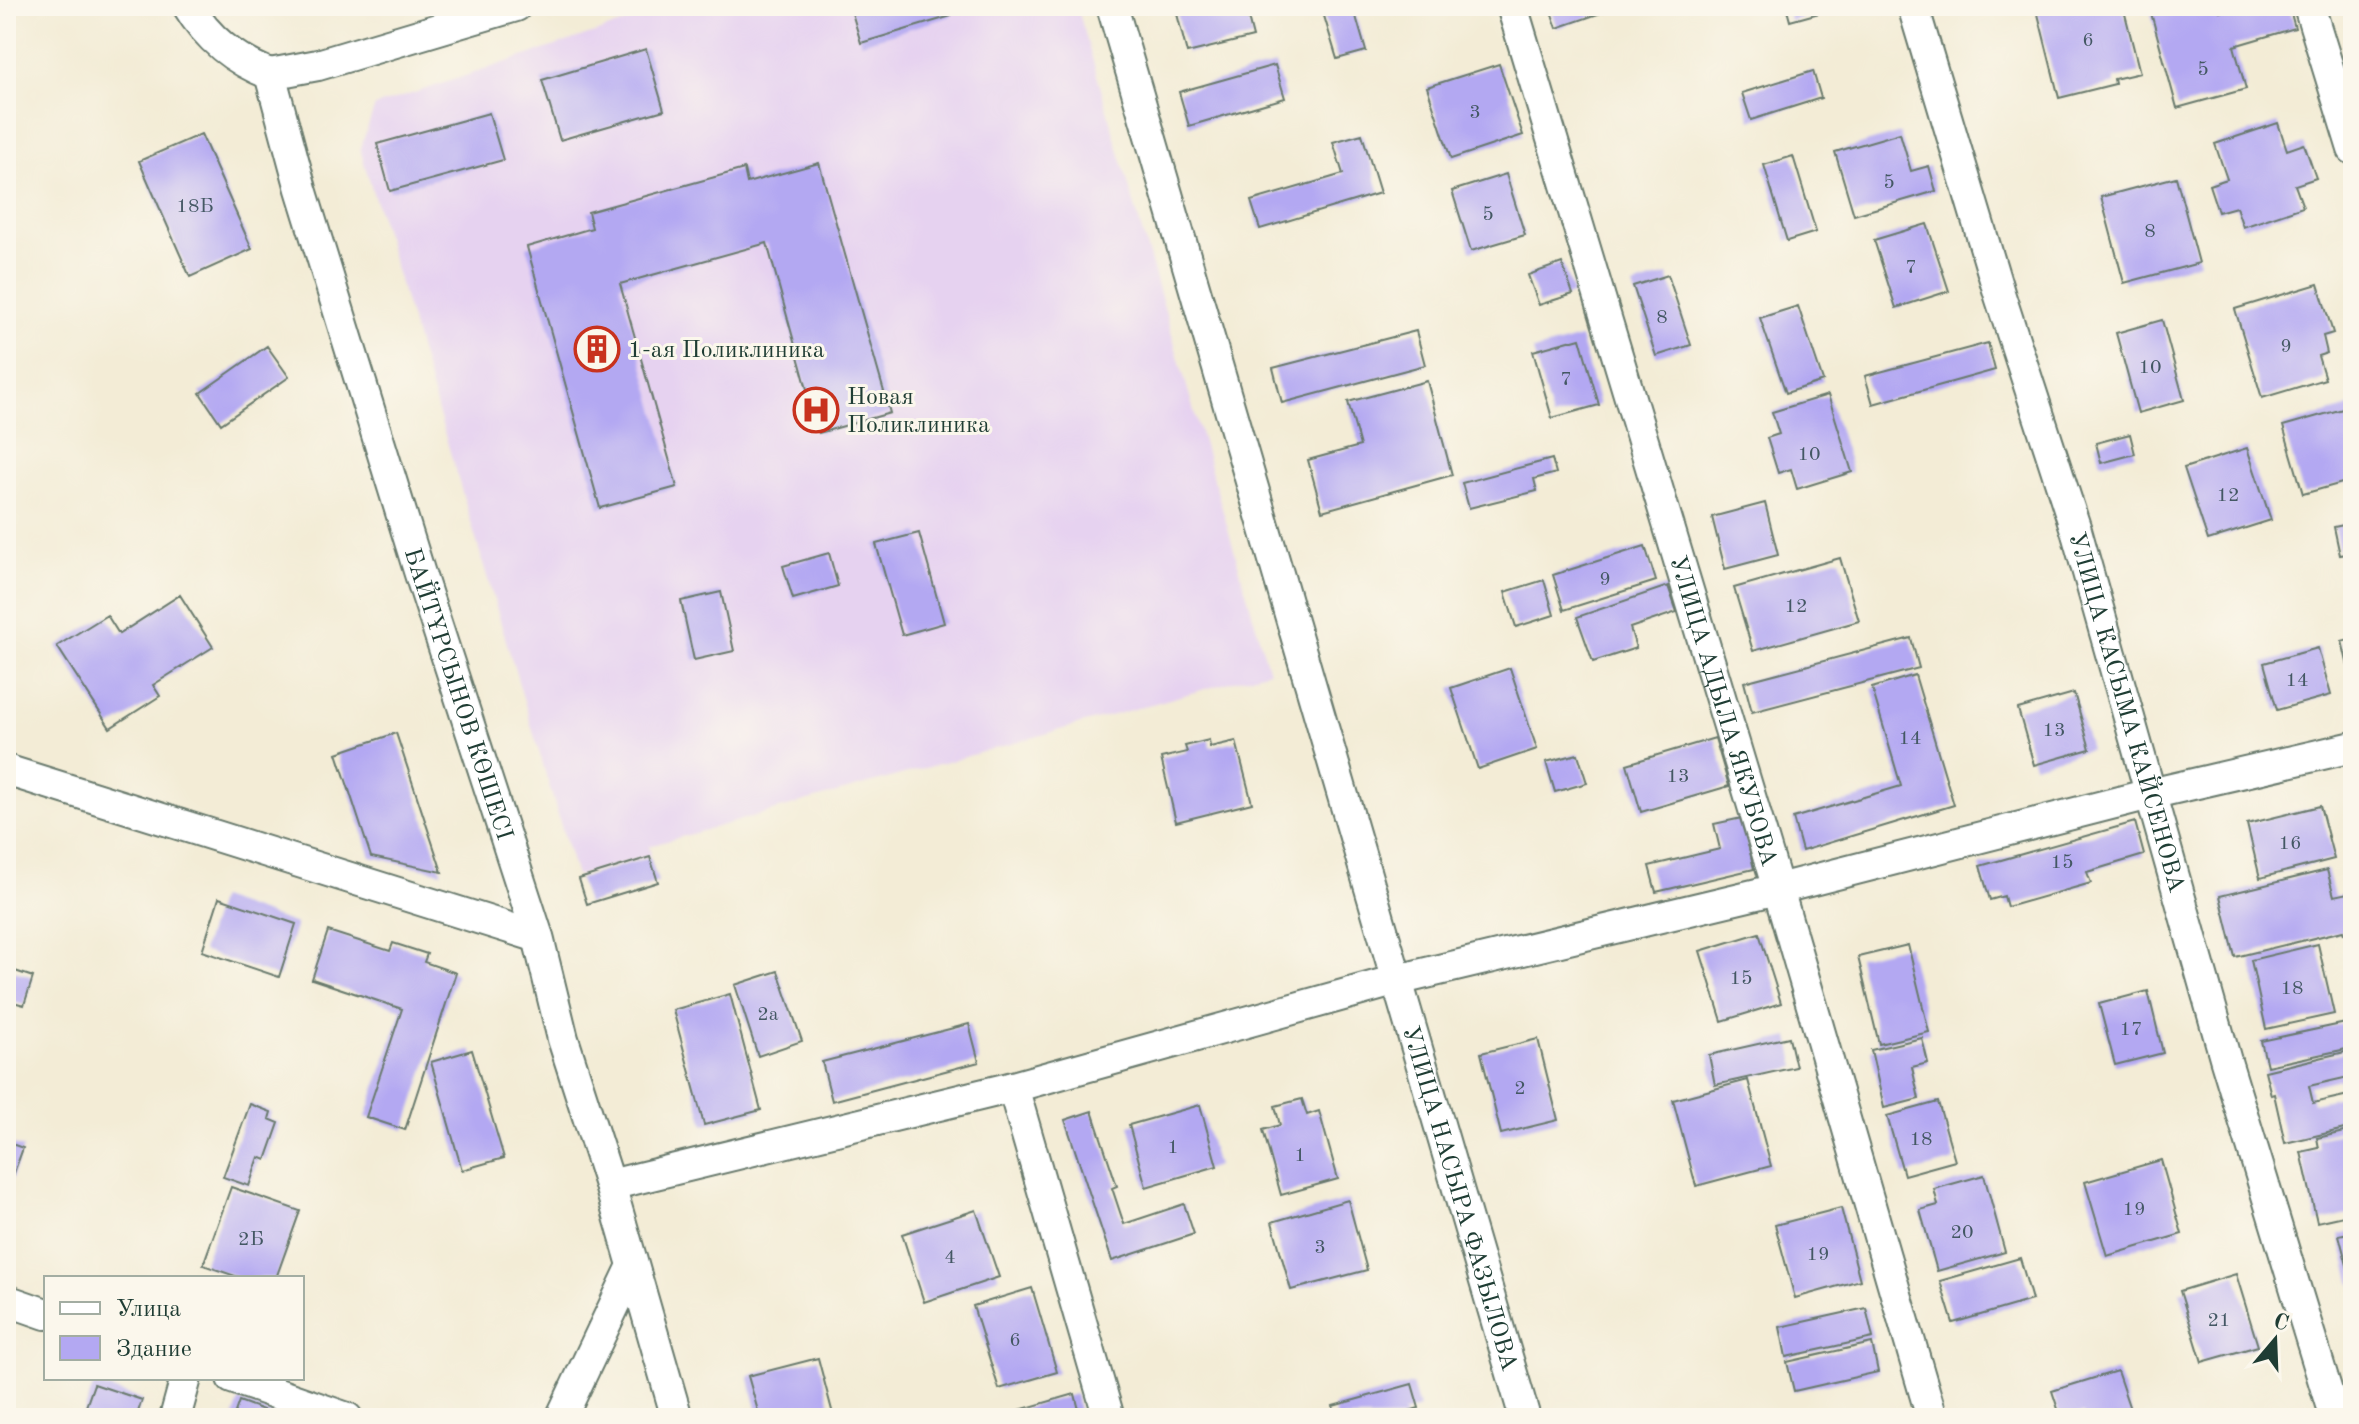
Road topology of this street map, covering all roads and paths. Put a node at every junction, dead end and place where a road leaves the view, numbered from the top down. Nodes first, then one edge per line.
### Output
1 (188, 6) edge
2 (516, 6) edge
3 (1112, 6) edge
4 (1512, 6) edge
5 (1913, 6) edge
6 (2309, 6) edge
7 (270, 74) junction
8 (2353, 149) edge
9 (2353, 747) edge
10 (8, 778) edge
11 (2150, 794) junction
12 (1778, 889) junction
13 (538, 937) junction
14 (1397, 980) junction
15 (1013, 1087) junction
16 (610, 1185) junction
17 (632, 1268) junction
18 (6, 1300) edge
19 (44, 1313) edge
20 (185, 1380) edge
21 (238, 1380) edge
22 (175, 1418) edge
23 (347, 1418) edge
24 (561, 1418) edge
25 (677, 1418) edge
26 (1109, 1418) edge
27 (1525, 1418) edge
28 (1932, 1418) edge
29 (2335, 1418) edge

1 - 7 street
2 - 7 street
3 - 14 street, УЛИЦА НАСЫРА ФАЗЫЛОВА
4 - 12 street, УЛИЦА АДЫЛА ЯКУБОВА
5 - 11 street, УЛИЦА КАСЫМА КАЙСЕНОВА
6 - 8 street
7 - 13 street, БАЙТҰРСЫНОВ КӨШЕСІ
9 - 11 street
10 - 13 street
11 - 12 street
11 - 29 street, УЛИЦА КАСЫМА КАЙСЕНОВА
12 - 14 street
12 - 28 street, УЛИЦА АДЫЛА ЯКУБОВА
13 - 16 street, БАЙТҰРСЫНОВ КӨШЕСІ
14 - 15 street
14 - 27 street, УЛИЦА НАСЫРА ФАЗЫЛОВА
15 - 16 street
15 - 26 street
16 - 17 street, БАЙТҰРСЫНОВ КӨШЕСІ
17 - 24 street
17 - 25 street, БАЙТҰРСЫНОВ КӨШЕСІ
18 - 19 street
20 - 22 street
21 - 23 street

